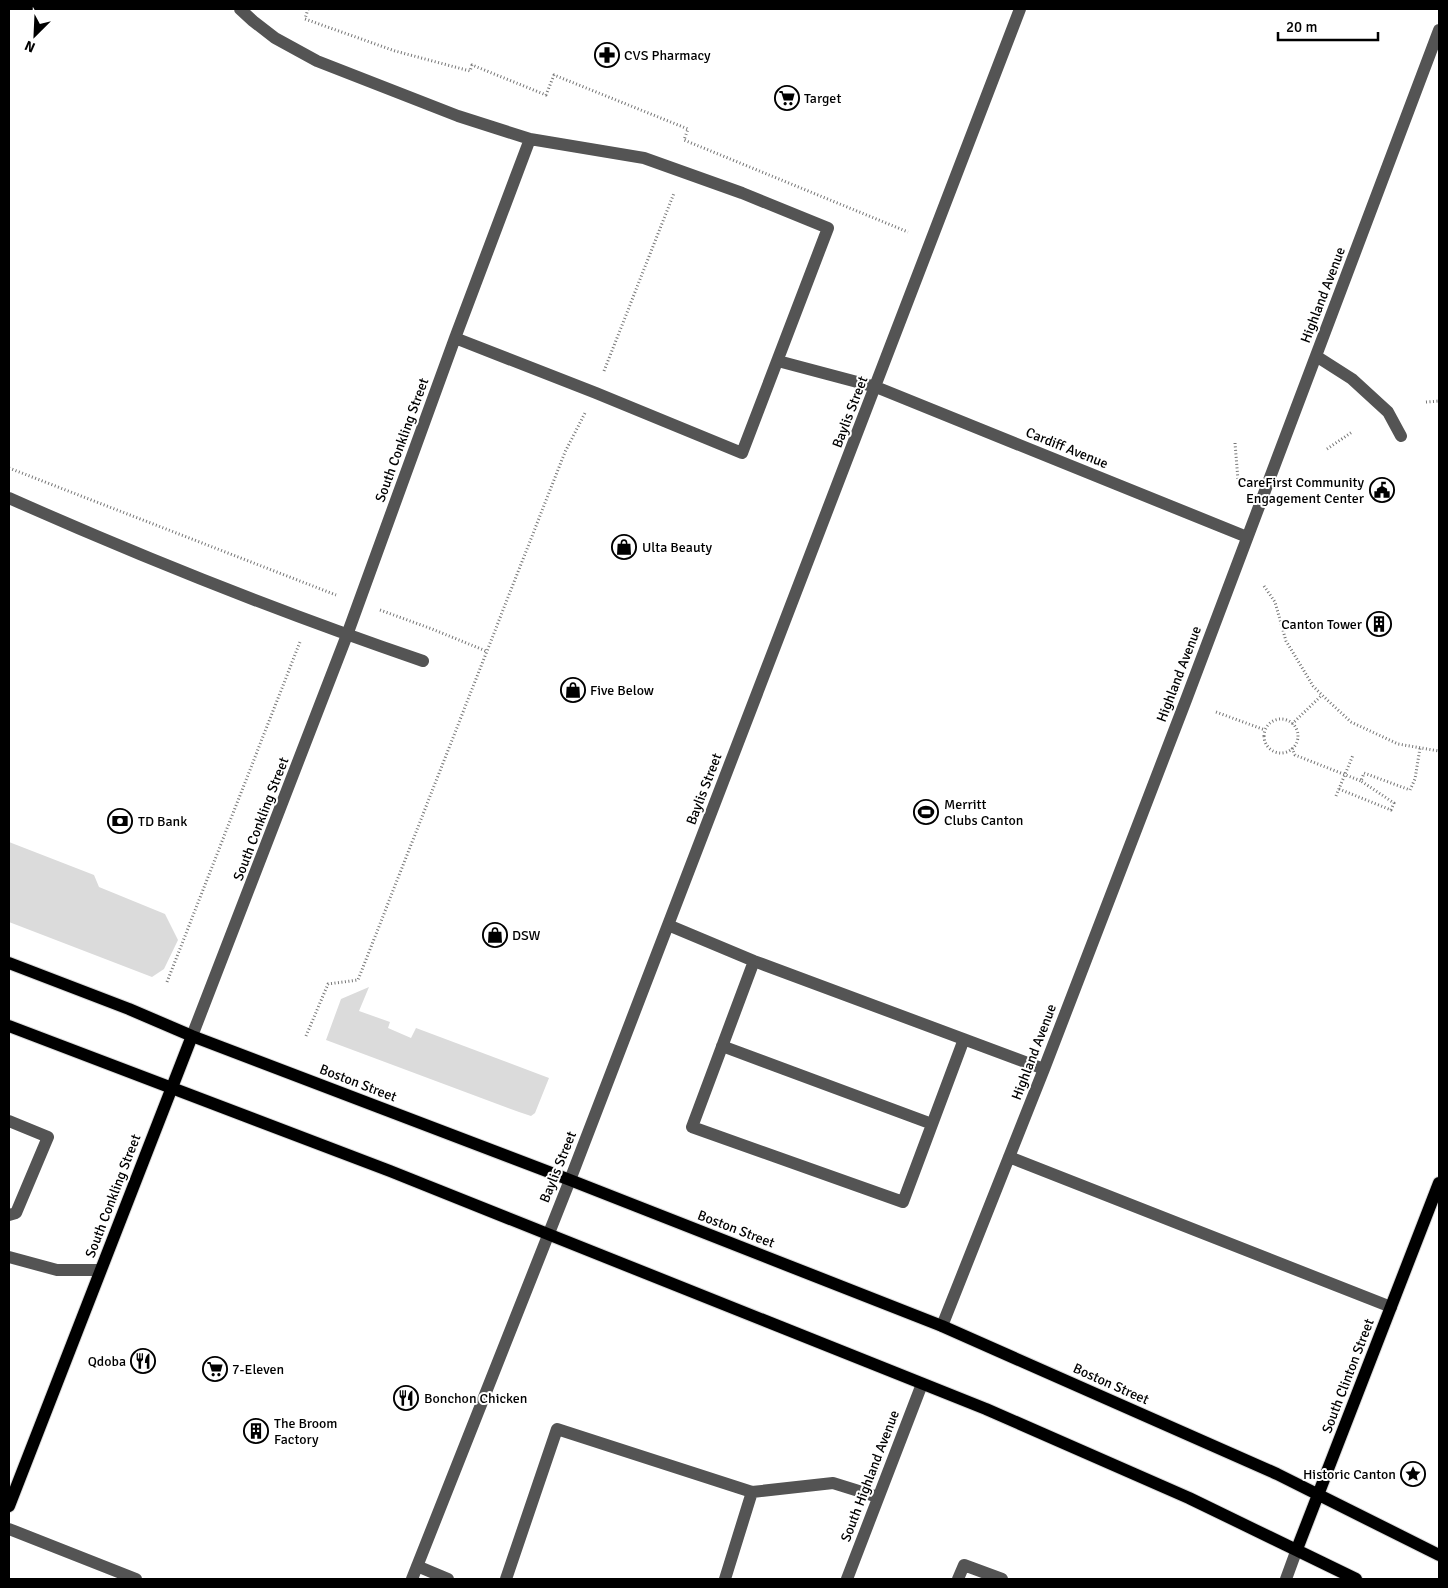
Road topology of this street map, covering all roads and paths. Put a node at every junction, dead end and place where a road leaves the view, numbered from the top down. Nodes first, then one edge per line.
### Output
1 (240, 9) edge
2 (308, 9) edge
3 (1020, 9) edge
4 (1439, 30) edge
5 (530, 139) junction
6 (698, 145) junction
7 (682, 172) junction
8 (929, 241) junction
9 (454, 338) junction
10 (1316, 356) junction
11 (778, 361) junction
12 (876, 387) junction
13 (596, 393) junction
14 (1439, 400) edge
15 (1426, 402) dead end
16 (1352, 432) dead end
17 (1401, 436) dead end
18 (1236, 443) dead end
19 (1327, 449) dead end
20 (9, 468) edge
21 (1238, 480) dead end
22 (9, 498) edge
23 (1247, 537) junction
24 (1264, 586) dead end
25 (330, 592) junction
26 (359, 603) junction
27 (312, 622) junction
28 (347, 635) junction
29 (486, 651) junction
30 (423, 661) dead end
31 (1322, 695) junction
32 (1216, 712) dead end
33 (1292, 724) junction
34 (1265, 730) junction
35 (1292, 748) junction
36 (1420, 748) junction
37 (1439, 751) edge
38 (1354, 754) dead end
39 (1345, 775) junction
40 (1361, 781) junction
41 (1339, 789) junction
42 (1336, 796) dead end
43 (668, 925) junction
44 (754, 961) junction
45 (9, 963) edge
46 (167, 982) dead end
47 (9, 1026) edge
48 (192, 1036) junction
49 (306, 1036) dead end
50 (964, 1039) junction
51 (722, 1046) junction
52 (1044, 1069) junction
53 (171, 1088) junction
54 (9, 1121) edge
55 (932, 1124) junction
56 (1009, 1157) junction
57 (570, 1180) junction
58 (1439, 1183) edge
59 (9, 1215) edge
60 (548, 1234) junction
61 (9, 1257) edge
62 (100, 1270) junction
63 (1391, 1307) junction
64 (942, 1326) junction
65 (922, 1384) junction
66 (752, 1492) junction
67 (1319, 1494) junction
68 (878, 1497) junction
69 (9, 1506) edge
70 (9, 1529) edge
71 (1297, 1549) junction
72 (1439, 1555) edge
73 (417, 1566) junction
74 (136, 1579) edge
75 (412, 1579) edge
76 (448, 1579) edge
77 (506, 1579) edge
78 (725, 1579) edge
79 (847, 1579) edge
80 (958, 1579) edge
81 (1002, 1579) edge
82 (1286, 1579) edge
83 (1356, 1579) edge

1 - 5 street
2 - 6 path
3 - 8 street, Baylis Street
4 - 10 street, Highland Avenue
5 - 7 street
5 - 9 street, South Conkling Street
6 - 7 path
6 - 8 path
7 - 11 street
7 - 13 path
8 - 12 street, Baylis Street
9 - 13 street
9 - 26 street, South Conkling Street
10 - 17 street
10 - 23 street, Highland Avenue
11 - 12 street, Cardiff Avenue
11 - 13 street
12 - 23 street, Cardiff Avenue
12 - 43 street, Baylis Street
13 - 29 path
14 - 15 path
16 - 19 path
18 - 21 path
20 - 25 path
22 - 27 street
23 - 52 street, Highland Avenue
24 - 31 path
25 - 26 path
25 - 27 path
26 - 28 street, South Conkling Street
26 - 29 path
27 - 28 street
27 - 46 path
28 - 30 street
28 - 48 street, South Conkling Street
29 - 49 path
31 - 33 path
31 - 36 path
32 - 34 path
33 - 34 path
33 - 35 path
34 - 35 path
35 - 39 path
36 - 37 path
36 - 40 path
38 - 39 path
39 - 40 path
39 - 41 path
40 - 41 path
41 - 42 path
43 - 44 street
43 - 57 street, Baylis Street
44 - 50 street
44 - 51 street
45 - 48 main road, Boston Street
47 - 53 main road
48 - 53 main road, South Conkling Street
48 - 57 main road, Boston Street
50 - 52 street
50 - 55 street
51 - 55 street
51 - 55 street
52 - 56 street, Highland Avenue
53 - 60 main road
53 - 62 main road, South Conkling Street
54 - 59 street
56 - 63 street
56 - 64 street, Highland Avenue
57 - 60 street, Baylis Street
57 - 64 main road, Boston Street
58 - 63 main road, South Clinton Street
60 - 65 main road
60 - 73 street, Baylis Street
61 - 62 street
62 - 69 main road, South Conkling Street
63 - 67 main road, South Clinton Street
64 - 67 main road, Boston Street
65 - 68 street, South Highland Avenue
65 - 71 main road
66 - 68 street
66 - 77 street
66 - 78 street
67 - 71 main road, South Clinton Street
67 - 72 main road, Boston Street
68 - 79 street, South Highland Avenue
70 - 74 street
71 - 82 street, South Clinton Street
71 - 83 main road
73 - 75 street, Baylis Street
73 - 76 street
80 - 81 street

